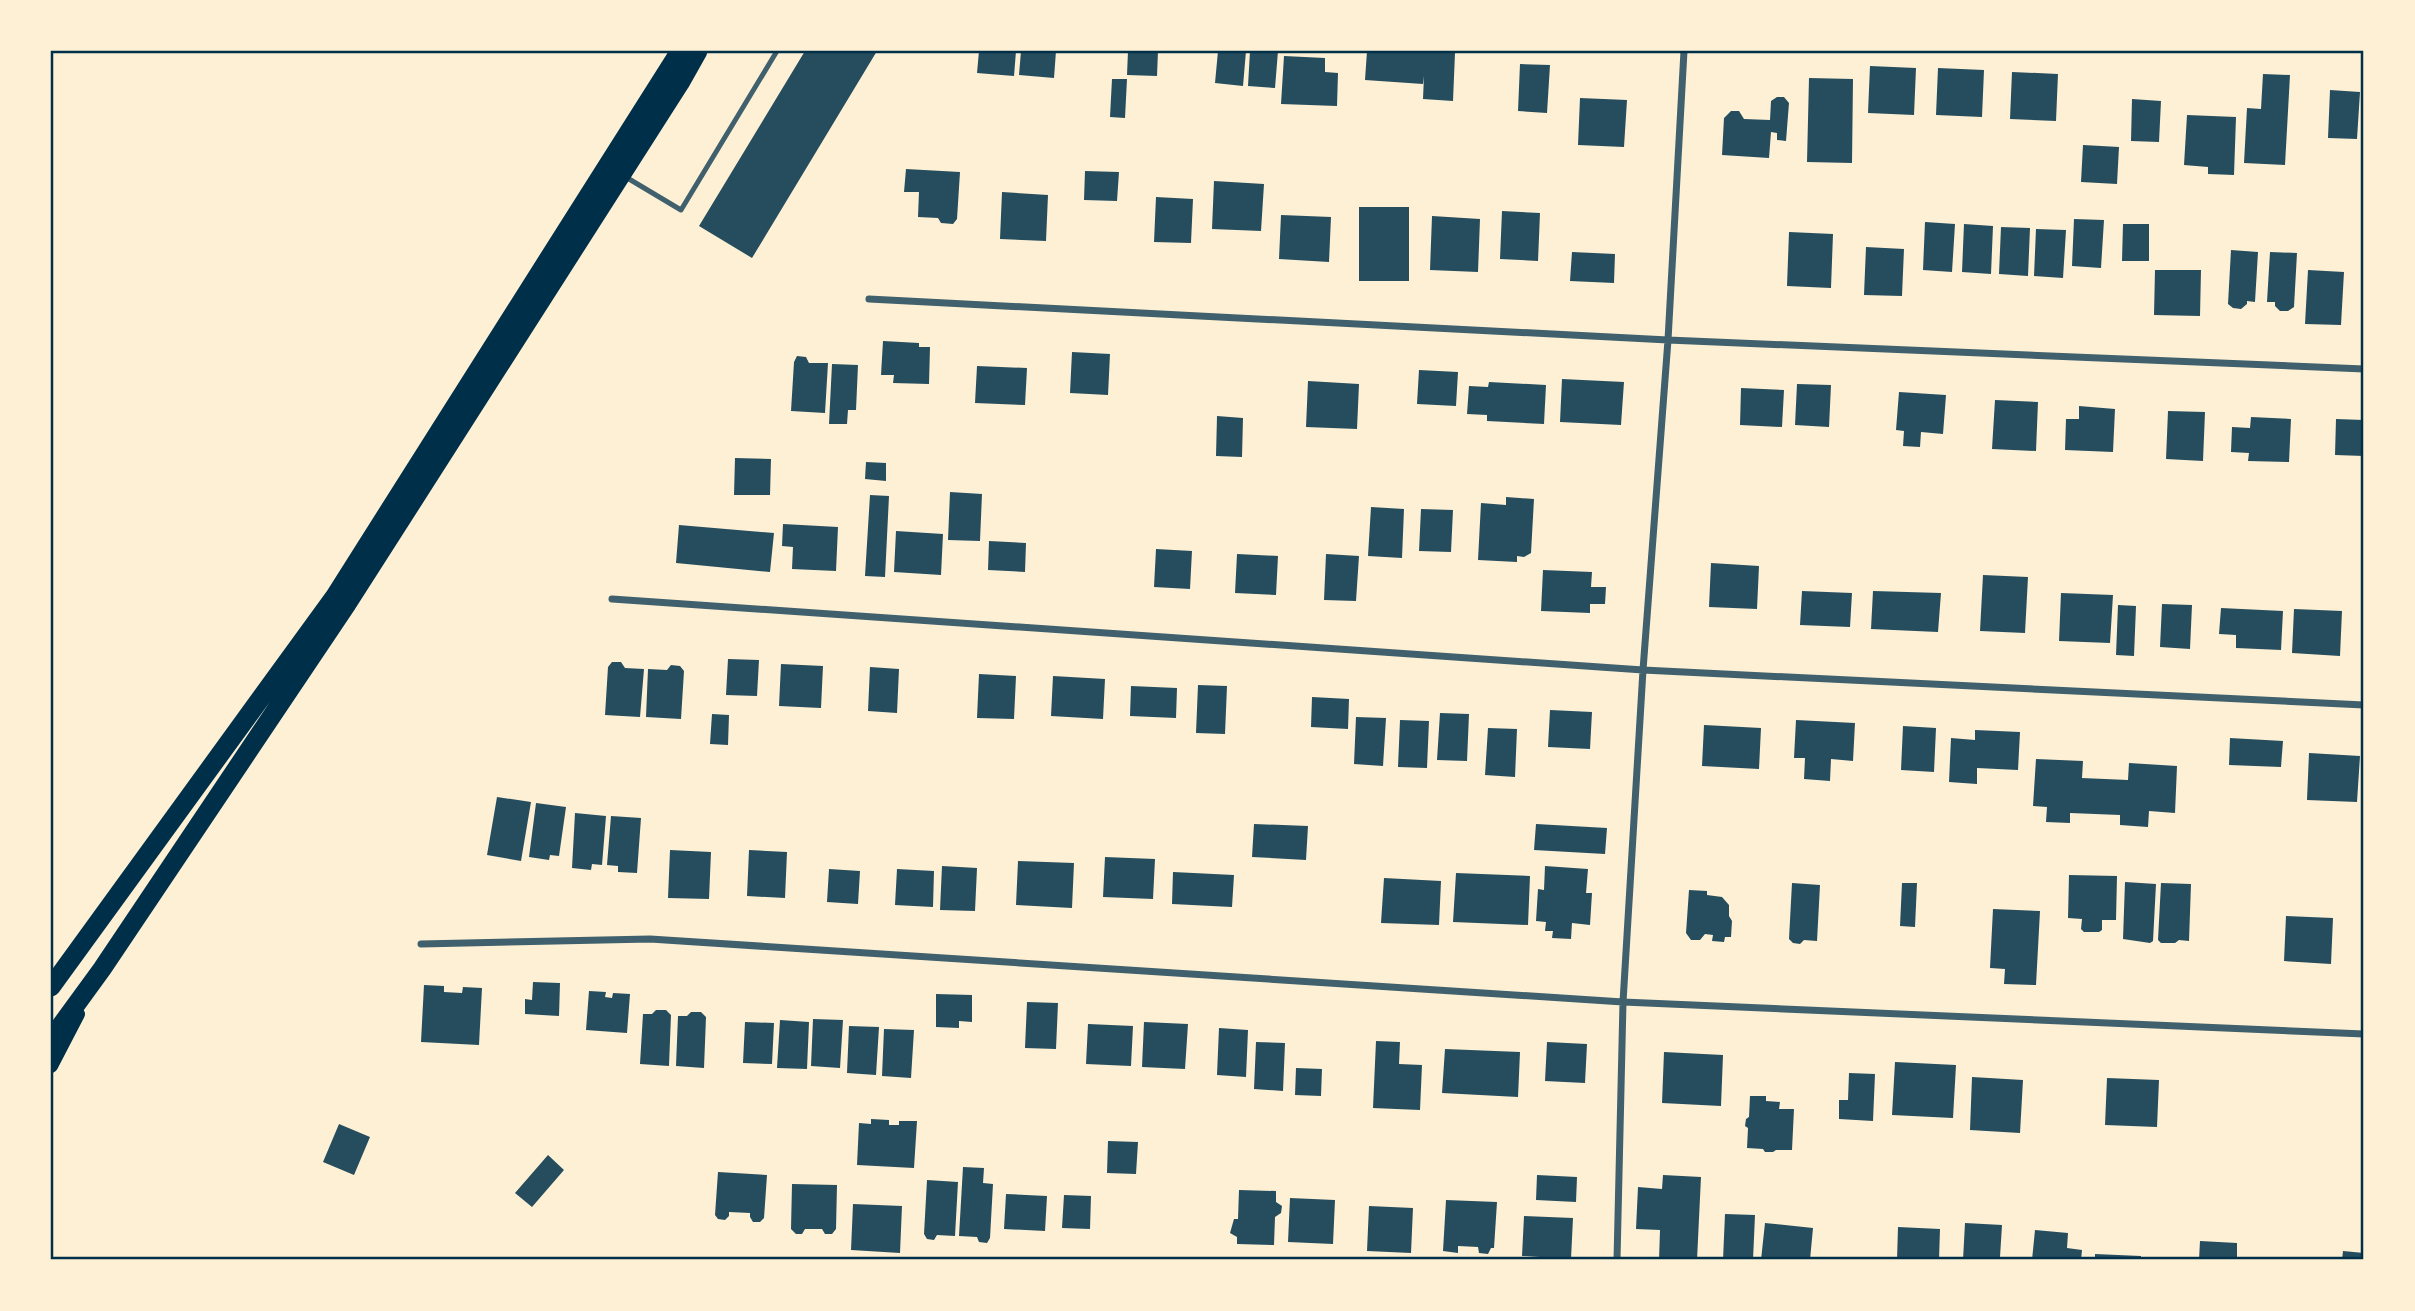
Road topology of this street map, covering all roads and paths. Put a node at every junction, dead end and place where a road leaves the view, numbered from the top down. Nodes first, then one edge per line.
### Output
1 (680, 51) edge
2 (698, 51) edge
3 (777, 51) edge
4 (1684, 51) edge
5 (622, 174) junction
6 (869, 299) dead end
7 (1668, 340) junction
8 (2364, 369) edge
9 (612, 599) dead end
10 (1643, 670) junction
11 (2364, 705) edge
12 (421, 944) dead end
13 (102, 969) junction
14 (51, 987) edge
15 (1623, 1002) junction
16 (2364, 1034) edge
17 (51, 1039) edge
18 (51, 1066) edge
19 (1616, 1260) edge

1 - 14 highway
2 - 5 highway
3 - 5 lane
4 - 7 street
5 - 13 highway
6 - 7 street
7 - 8 street
7 - 10 street
9 - 10 street
10 - 11 street
10 - 15 street
12 - 15 street
13 - 17 highway
13 - 18 main road
15 - 16 street
15 - 19 street

